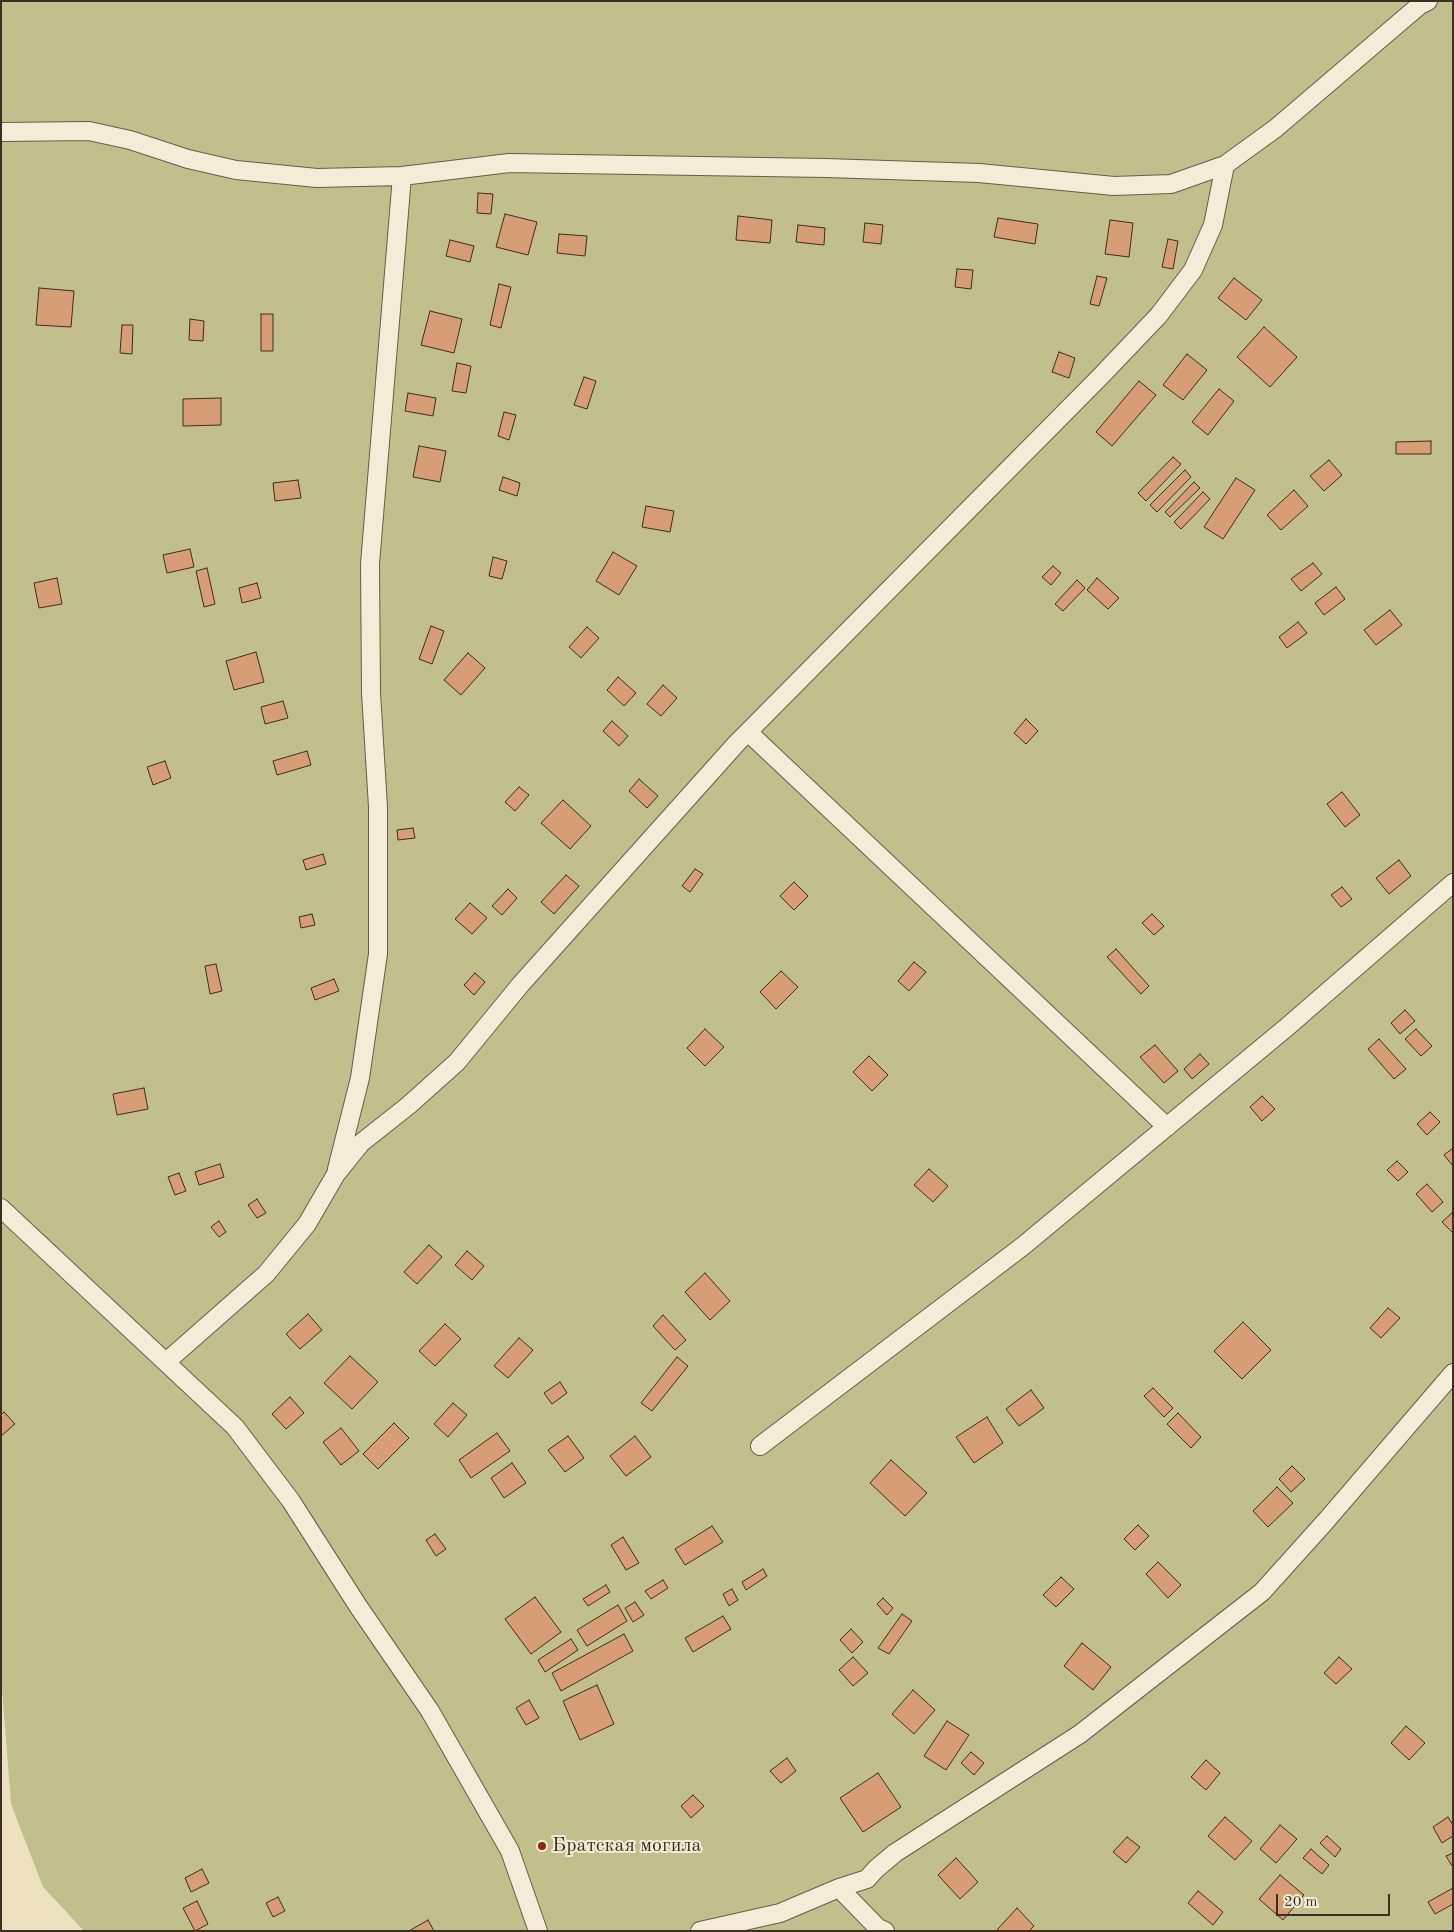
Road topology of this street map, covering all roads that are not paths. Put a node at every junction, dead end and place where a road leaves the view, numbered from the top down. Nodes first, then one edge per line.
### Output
1 (1428, 1) edge
2 (1, 132) edge
3 (1225, 165) junction
4 (402, 176) junction
5 (748, 732) junction
6 (1453, 883) edge
7 (1167, 1127) junction
8 (336, 1174) junction
9 (1, 1208) edge
10 (166, 1362) junction
11 (1453, 1373) edge
12 (760, 1446) dead end
13 (839, 1888) junction
14 (538, 1931) edge
15 (700, 1931) edge
16 (885, 1931) edge

1 - 3 lane
2 - 4 lane
3 - 4 lane
3 - 5 lane
4 - 8 lane
5 - 7 lane
5 - 8 lane
6 - 7 lane
7 - 12 lane
8 - 10 lane
9 - 10 lane
10 - 14 lane
11 - 13 lane
13 - 15 lane
13 - 16 lane

